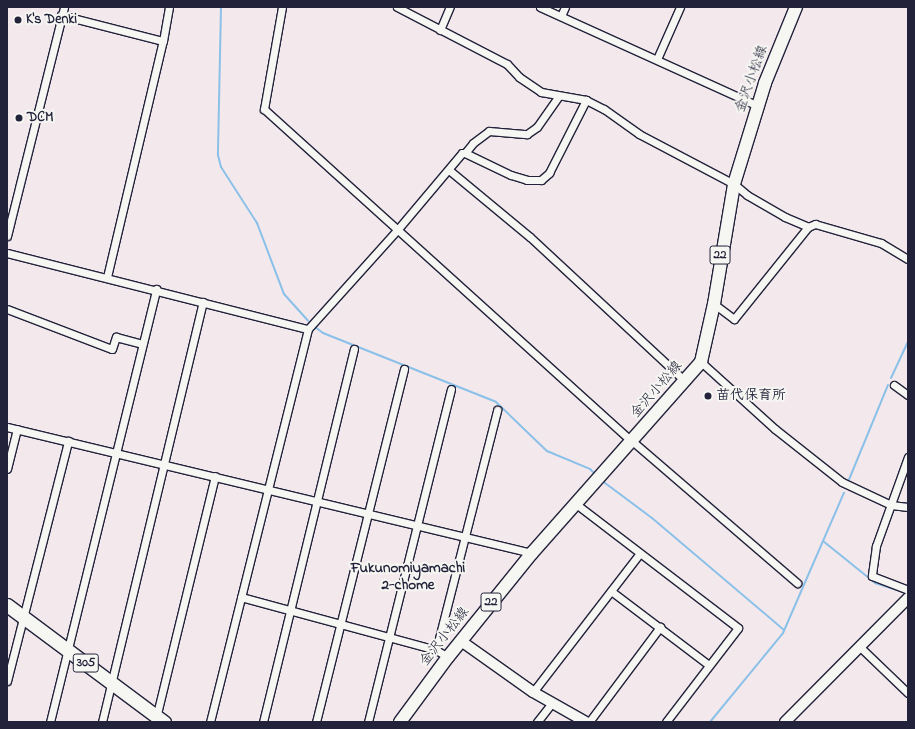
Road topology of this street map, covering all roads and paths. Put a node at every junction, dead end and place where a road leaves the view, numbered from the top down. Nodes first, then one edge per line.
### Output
1 (64, 7) edge
2 (169, 7) edge
3 (282, 7) edge
4 (397, 7) edge
5 (450, 7) edge
6 (540, 7) edge
7 (565, 7) edge
8 (680, 7) edge
9 (796, 7) edge
10 (61, 15) junction
11 (561, 16) junction
12 (440, 30) junction
13 (163, 41) junction
14 (657, 59) junction
15 (558, 97) junction
16 (586, 100) junction
17 (758, 106) junction
18 (465, 153) junction
19 (449, 170) junction
20 (734, 184) junction
21 (808, 227) junction
22 (398, 229) junction
23 (7, 236) edge
24 (7, 253) edge
25 (908, 259) edge
26 (108, 277) junction
27 (156, 289) junction
28 (204, 302) junction
29 (714, 304) junction
30 (7, 309) edge
31 (308, 329) junction
32 (142, 344) junction
33 (354, 349) dead end
34 (700, 362) junction
35 (404, 369) dead end
36 (685, 381) junction
37 (894, 385) dead end
38 (451, 389) dead end
39 (908, 395) edge
40 (497, 410) dead end
41 (7, 427) edge
42 (17, 429) junction
43 (68, 441) junction
44 (632, 441) junction
45 (116, 453) junction
46 (908, 457) edge
47 (164, 464) junction
48 (7, 469) edge
49 (214, 476) junction
50 (268, 488) junction
51 (318, 502) junction
52 (576, 504) junction
53 (891, 505) junction
54 (908, 507) edge
55 (368, 514) junction
56 (417, 525) junction
57 (465, 537) junction
58 (532, 553) junction
59 (640, 553) junction
60 (798, 583) dead end
61 (908, 590) edge
62 (611, 591) junction
63 (241, 597) junction
64 (908, 598) edge
65 (7, 605) edge
66 (291, 611) junction
67 (23, 617) junction
68 (341, 624) junction
69 (660, 627) junction
70 (389, 637) junction
71 (461, 641) junction
72 (860, 647) junction
73 (68, 650) junction
74 (436, 650) junction
75 (448, 657) junction
76 (709, 665) junction
77 (7, 681) edge
78 (112, 683) junction
79 (533, 692) junction
80 (908, 692) edge
81 (552, 703) junction
82 (159, 720) edge
83 (50, 722) edge
84 (102, 722) edge
85 (210, 722) edge
86 (263, 722) edge
87 (316, 722) edge
88 (368, 722) edge
89 (400, 722) edge
90 (538, 722) edge
91 (588, 722) edge
92 (666, 722) edge
93 (785, 722) edge

1 - 10 street
2 - 13 street
3 - 22 street
4 - 12 street
5 - 12 street
6 - 11 street
7 - 11 street
8 - 14 street
9 - 17 main road, 金沢小松線 / 22
10 - 13 street
10 - 23 street
11 - 14 street
12 - 15 street
13 - 26 street
14 - 17 street
15 - 16 street
15 - 18 street
16 - 18 street
16 - 20 street
17 - 20 main road, 金沢小松線 / 22
18 - 19 street
19 - 22 street
19 - 36 street
20 - 21 street
20 - 29 main road, 金沢小松線 / 22
21 - 25 street
21 - 29 street
22 - 31 street
22 - 44 street
24 - 26 street
26 - 27 street
27 - 28 street
27 - 32 street
28 - 31 street
28 - 47 street
29 - 34 main road, 金沢小松線 / 22
30 - 32 street
31 - 50 street
32 - 45 street
33 - 51 street
34 - 36 main road, 金沢小松線 / 22
34 - 53 street
35 - 55 street
36 - 44 main road, 金沢小松線 / 22
37 - 39 street
38 - 56 street
40 - 57 street
41 - 42 street
42 - 43 street
42 - 48 street
43 - 45 street
43 - 67 street
44 - 52 main road, 金沢小松線 / 22
44 - 60 street
45 - 47 street
45 - 73 street
46 - 53 street
47 - 49 street
47 - 78 street
49 - 50 street
49 - 82 street
50 - 51 street
50 - 63 street
51 - 55 street
51 - 66 street
52 - 58 main road, 金沢小松線 / 22
52 - 59 street
53 - 54 street
53 - 61 street
55 - 56 street
55 - 68 street
56 - 57 street
56 - 70 street
57 - 58 street
57 - 74 street
58 - 71 main road, 金沢小松線 / 22
59 - 62 street
59 - 76 street
62 - 69 street
62 - 79 street
63 - 66 street
63 - 85 street
64 - 72 street
65 - 67 highway, 305
66 - 68 street
66 - 86 street
67 - 73 highway, 305
67 - 77 street
68 - 70 street
68 - 87 street
69 - 76 street
69 - 91 street
70 - 74 street
70 - 88 street
71 - 75 main road, 金沢小松線 / 22
71 - 79 street
72 - 80 street
72 - 93 street
73 - 78 highway, 305
73 - 83 street
74 - 75 street
75 - 89 main road, 金沢小松線 / 22
76 - 92 street
78 - 82 highway, 305
78 - 84 street
79 - 81 street
81 - 90 street
81 - 91 street

